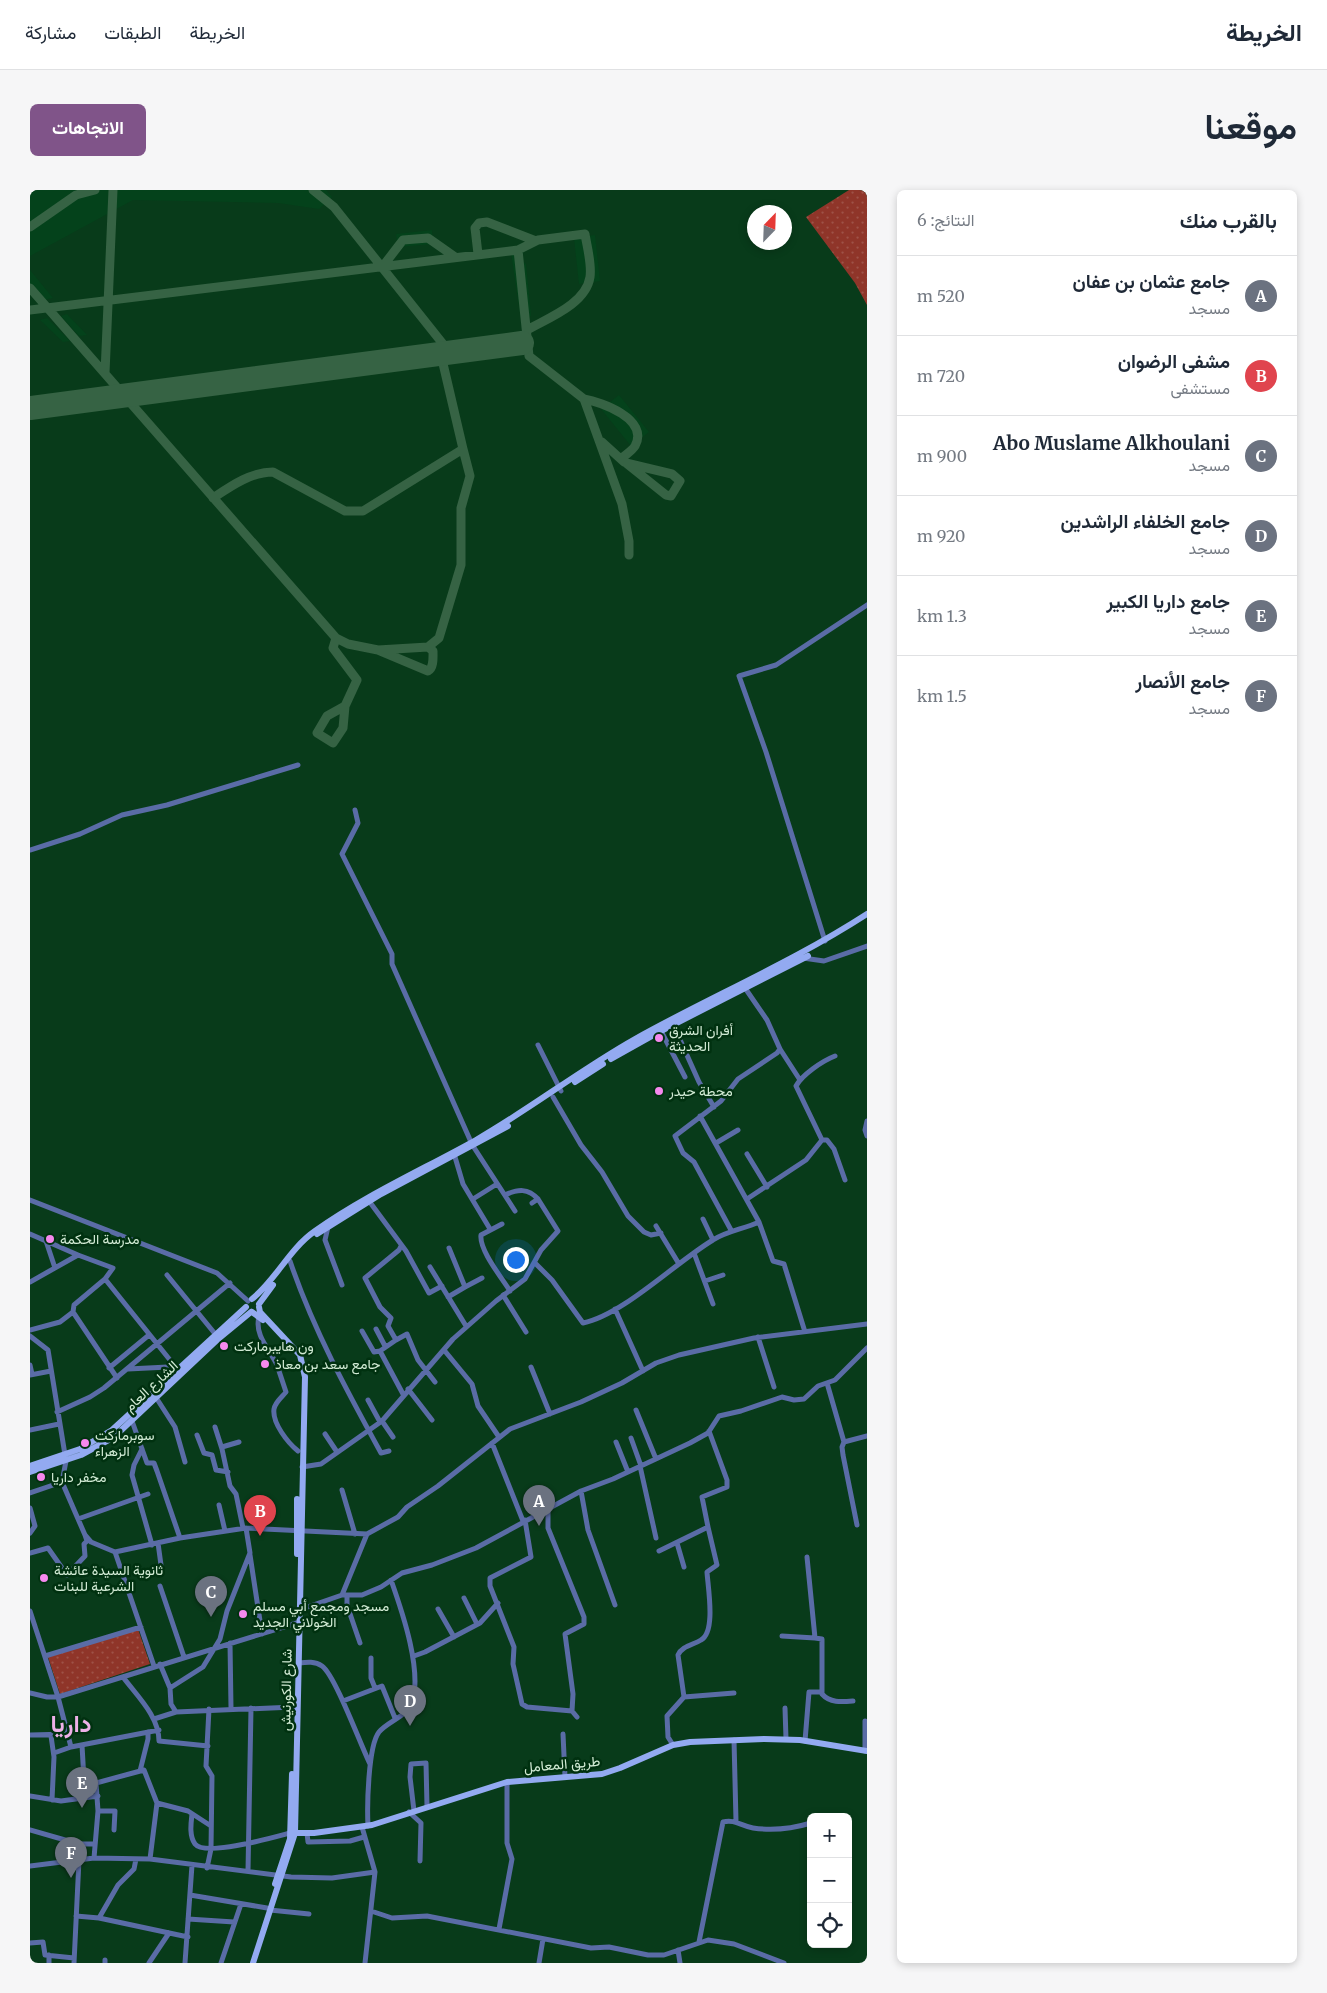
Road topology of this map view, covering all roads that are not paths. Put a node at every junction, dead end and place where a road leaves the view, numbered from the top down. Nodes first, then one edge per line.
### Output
1 (867, 605) edge
2 (298, 765) dead end
3 (355, 810) dead end
4 (30, 850) edge
5 (867, 914) edge
6 (867, 919) edge
7 (825, 941) junction
8 (867, 946) edge
9 (802, 956) junction
10 (745, 988) junction
11 (716, 1000) junction
12 (673, 1024) junction
13 (661, 1031) junction
14 (643, 1038) junction
15 (538, 1045) dead end
16 (780, 1048) junction
17 (835, 1056) dead end
18 (685, 1077) dead end
19 (800, 1080) junction
20 (560, 1089) junction
21 (553, 1097) junction
22 (714, 1107) junction
23 (700, 1116) junction
24 (867, 1121) edge
25 (738, 1130) dead end
26 (867, 1136) edge
27 (822, 1140) junction
28 (716, 1143) junction
29 (472, 1144) junction
30 (747, 1154) dead end
31 (454, 1156) junction
32 (439, 1162) junction
33 (845, 1180) dead end
34 (497, 1184) junction
35 (767, 1187) junction
36 (506, 1195) junction
37 (473, 1198) junction
38 (747, 1199) junction
39 (30, 1200) edge
40 (538, 1200) junction
41 (369, 1201) junction
42 (532, 1203) dead end
43 (515, 1211) dead end
44 (703, 1219) dead end
45 (759, 1222) junction
46 (330, 1224) junction
47 (502, 1224) dead end
48 (656, 1226) dead end
49 (490, 1229) junction
50 (731, 1230) junction
51 (661, 1233) junction
52 (30, 1234) edge
53 (713, 1240) junction
54 (46, 1241) junction
55 (401, 1246) junction
56 (449, 1248) dead end
57 (694, 1253) junction
58 (78, 1255) junction
59 (290, 1261) junction
60 (535, 1263) junction
61 (679, 1264) junction
62 (430, 1267) dead end
63 (55, 1268) junction
64 (166, 1275) dead end
65 (723, 1275) dead end
66 (482, 1278) dead end
67 (105, 1280) junction
68 (30, 1282) edge
69 (705, 1282) junction
70 (230, 1283) junction
71 (342, 1285) dead end
72 (442, 1286) junction
73 (465, 1287) junction
74 (510, 1291) junction
75 (503, 1295) junction
76 (448, 1297) junction
77 (249, 1302) junction
78 (713, 1304) dead end
79 (259, 1306) junction
80 (615, 1309) junction
81 (196, 1310) junction
82 (73, 1312) junction
83 (252, 1312) junction
84 (397, 1315) dead end
85 (259, 1317) junction
86 (391, 1318) junction
87 (867, 1324) edge
88 (466, 1326) junction
89 (376, 1329) dead end
90 (30, 1330) edge
91 (362, 1331) dead end
92 (526, 1332) dead end
93 (804, 1332) junction
94 (149, 1335) junction
95 (30, 1336) edge
96 (216, 1337) junction
97 (758, 1338) junction
98 (396, 1340) junction
99 (156, 1344) junction
100 (385, 1346) junction
101 (867, 1348) edge
102 (444, 1350) junction
103 (380, 1351) junction
104 (30, 1365) edge
105 (176, 1367) junction
106 (531, 1367) dead end
107 (109, 1368) junction
108 (128, 1369) junction
109 (425, 1369) junction
110 (51, 1371) junction
111 (643, 1371) junction
112 (31, 1374) edge
113 (117, 1378) junction
114 (435, 1382) dead end
115 (827, 1383) junction
116 (774, 1387) dead end
117 (408, 1388) junction
118 (403, 1394) junction
119 (157, 1399) junction
120 (368, 1400) dead end
121 (636, 1410) dead end
122 (57, 1412) junction
123 (550, 1414) junction
124 (432, 1420) dead end
125 (381, 1421) junction
126 (132, 1422) junction
127 (59, 1424) junction
128 (215, 1428) dead end
129 (30, 1430) edge
130 (369, 1431) junction
131 (709, 1431) junction
132 (325, 1434) dead end
133 (197, 1435) dead end
134 (867, 1436) edge
135 (393, 1437) dead end
136 (499, 1437) junction
137 (631, 1438) dead end
138 (239, 1442) dead end
139 (616, 1442) dead end
140 (844, 1442) junction
141 (492, 1444) junction
142 (222, 1447) junction
143 (142, 1449) junction
144 (298, 1451) junction
145 (389, 1451) dead end
146 (337, 1452) junction
147 (66, 1458) junction
148 (656, 1459) junction
149 (185, 1462) dead end
150 (30, 1466) edge
151 (640, 1466) junction
152 (302, 1467) junction
153 (30, 1472) edge
154 (228, 1472) junction
155 (628, 1472) junction
156 (62, 1482) junction
157 (342, 1490) dead end
158 (580, 1491) junction
159 (30, 1493) edge
160 (148, 1494) dead end
161 (138, 1496) junction
162 (219, 1505) dead end
163 (30, 1508) edge
164 (548, 1510) junction
165 (78, 1519) junction
166 (524, 1521) junction
167 (857, 1524) dead end
168 (708, 1526) junction
169 (245, 1528) junction
170 (225, 1531) junction
171 (300, 1531) junction
172 (30, 1533) edge
173 (354, 1534) junction
174 (368, 1534) junction
175 (85, 1535) junction
176 (180, 1538) junction
177 (656, 1538) dead end
178 (677, 1543) junction
179 (155, 1544) junction
180 (659, 1550) dead end
181 (115, 1552) junction
182 (30, 1553) edge
183 (250, 1553) junction
184 (807, 1557) dead end
185 (161, 1565) dead end
186 (684, 1567) dead end
187 (391, 1580) junction
188 (160, 1586) dead end
189 (344, 1595) junction
190 (464, 1598) dead end
191 (498, 1603) junction
192 (615, 1604) dead end
193 (438, 1609) dead end
194 (298, 1610) junction
195 (30, 1611) edge
196 (298, 1623) junction
197 (477, 1624) junction
198 (141, 1627) junction
199 (262, 1634) junction
200 (782, 1636) dead end
201 (454, 1637) junction
202 (815, 1638) junction
203 (230, 1643) junction
204 (360, 1643) dead end
205 (213, 1649) junction
206 (45, 1656) junction
207 (414, 1656) junction
208 (184, 1657) junction
209 (371, 1658) dead end
210 (299, 1663) junction
211 (157, 1665) junction
212 (123, 1677) junction
213 (170, 1688) junction
214 (375, 1688) junction
215 (822, 1692) junction
216 (30, 1693) edge
217 (734, 1693) dead end
218 (58, 1697) junction
219 (684, 1697) junction
220 (343, 1700) junction
221 (853, 1701) dead end
222 (294, 1707) junction
223 (230, 1708) junction
224 (251, 1708) junction
225 (784, 1708) dead end
226 (209, 1709) junction
227 (572, 1711) junction
228 (176, 1712) junction
229 (577, 1717) dead end
230 (395, 1718) junction
231 (154, 1719) junction
232 (865, 1721) dead end
233 (159, 1730) junction
234 (148, 1732) junction
235 (68, 1734) junction
236 (563, 1734) dead end
237 (30, 1735) edge
238 (51, 1736) junction
239 (786, 1739) junction
240 (734, 1740) junction
241 (805, 1741) junction
242 (82, 1745) junction
243 (673, 1745) junction
244 (208, 1746) junction
245 (71, 1747) junction
246 (866, 1751) edge
247 (54, 1753) junction
248 (371, 1767) junction
249 (140, 1771) junction
250 (565, 1776) junction
251 (507, 1782) junction
252 (96, 1783) junction
253 (85, 1786) junction
254 (30, 1796) edge
255 (98, 1796) junction
256 (85, 1798) junction
257 (52, 1800) junction
258 (157, 1803) junction
259 (427, 1806) junction
260 (98, 1811) junction
261 (411, 1812) junction
262 (192, 1814) junction
263 (736, 1821) junction
264 (807, 1824) edge
265 (211, 1826) junction
266 (365, 1826) junction
267 (30, 1830) edge
268 (114, 1830) dead end
269 (292, 1833) junction
270 (307, 1833) junction
271 (364, 1836) junction
272 (248, 1843) junction
273 (94, 1844) junction
274 (211, 1849) junction
275 (94, 1858) junction
276 (136, 1859) junction
277 (150, 1859) junction
278 (79, 1860) junction
279 (420, 1861) dead end
280 (192, 1865) junction
281 (30, 1866) edge
282 (208, 1868) junction
283 (248, 1871) junction
284 (375, 1872) junction
285 (280, 1876) junction
286 (190, 1894) junction
287 (241, 1904) junction
288 (269, 1909) junction
289 (371, 1911) junction
290 (309, 1914) dead end
291 (76, 1916) junction
292 (99, 1918) junction
293 (188, 1919) junction
294 (234, 1922) junction
295 (500, 1929) junction
296 (169, 1933) junction
297 (188, 1937) junction
298 (543, 1939) junction
299 (699, 1942) junction
300 (30, 1943) edge
301 (678, 1950) junction
302 (48, 1955) junction
303 (74, 1961) edge
304 (49, 1963) edge
305 (149, 1963) edge
306 (185, 1963) edge
307 (221, 1963) edge
308 (248, 1963) edge
309 (253, 1963) edge
310 (365, 1963) edge
311 (539, 1963) edge
312 (680, 1963) edge
313 (784, 1963) edge

1 - 7 street
2 - 4 street
3 - 29 street
5 - 7 main road
6 - 9 main road
7 - 9 main road
8 - 9 street
9 - 10 main road
9 - 11 main road
10 - 11 main road
10 - 16 street
11 - 12 main road
11 - 14 main road
12 - 13 main road
12 - 22 street
13 - 14 main road
13 - 18 street
14 - 20 main road
15 - 20 street
16 - 19 street
16 - 22 street
17 - 19 street
19 - 27 street
20 - 21 main road
20 - 29 main road
21 - 29 main road
21 - 51 street
22 - 23 street
23 - 28 street
23 - 50 street
24 - 26 street
25 - 28 street
27 - 33 street
27 - 35 street
28 - 38 street
29 - 31 main road
29 - 32 main road
29 - 34 street
30 - 35 street
31 - 32 main road
31 - 37 street
32 - 41 main road
32 - 46 main road
34 - 36 street
34 - 37 street
35 - 38 street
36 - 40 street
36 - 43 street
37 - 49 street
38 - 45 street
39 - 70 street
40 - 42 street
40 - 60 street
41 - 46 main road
41 - 55 street
44 - 53 street
45 - 50 street
45 - 93 street
46 - 59 main road, الشارع العام
46 - 71 street
46 - 77 main road, الشارع العام
47 - 49 street
48 - 51 street
49 - 74 street
50 - 53 street
51 - 61 street
52 - 54 street
53 - 57 street
54 - 58 street
54 - 63 street
55 - 72 street
55 - 86 street
56 - 73 street
57 - 61 street
57 - 69 street
58 - 63 street
58 - 67 street
59 - 79 main road, الشارع العام
59 - 130 street
60 - 74 street
60 - 80 street
61 - 80 street
62 - 72 street
63 - 68 street
64 - 81 street
65 - 69 street
66 - 73 street
67 - 82 street
67 - 94 street
69 - 78 street
70 - 77 street
70 - 81 street
72 - 76 street
73 - 76 street
74 - 75 street
75 - 88 street
75 - 92 street
76 - 88 street
77 - 79 main road, شارع الكورنيش
77 - 83 main road, شارع الكورنيش
77 - 96 main road, الشارع العام
79 - 83 main road, الشارع العام
79 - 152 main road, شارع الكورنيش
80 - 111 street
81 - 96 street
81 - 99 street
82 - 90 street
82 - 107 street
83 - 85 main road, شارع الكورنيش
83 - 96 main road, الشارع العام
84 - 86 street
85 - 144 main road, شارع الكورنيش
85 - 144 street
86 - 98 street
87 - 93 street
88 - 102 street
89 - 100 street
91 - 103 street
93 - 97 street
94 - 99 street
94 - 107 street
95 - 110 street
96 - 105 main road, الشارع العام
96 - 119 main road, الشارع العام
97 - 111 street
97 - 116 street
98 - 100 street
98 - 109 street
99 - 105 street
99 - 108 street
100 - 103 street
101 - 115 street
102 - 109 street
102 - 136 street
103 - 118 street
104 - 112 street
105 - 108 street
105 - 147 main road, الشارع العام
106 - 123 street
107 - 113 street
108 - 113 street
109 - 114 street
109 - 117 street
110 - 112 street
110 - 122 street
111 - 123 street
113 - 122 street
115 - 131 street
115 - 140 street
117 - 118 street
117 - 124 street
118 - 125 street
119 - 126 main road, الشارع العام
119 - 149 street
120 - 125 street
121 - 148 street
122 - 127 street
123 - 136 street
125 - 130 street
125 - 135 street
126 - 143 street
126 - 147 main road, الشارع العام
127 - 129 street
127 - 147 street
128 - 142 street
130 - 145 street
130 - 146 street
131 - 148 street
131 - 168 street
132 - 146 street
133 - 154 street
134 - 140 street
136 - 141 street
137 - 151 street
138 - 142 street
139 - 155 street
140 - 167 street
141 - 166 street
141 - 174 street
142 - 154 street
143 - 161 street
143 - 176 street
144 - 171 main road, شارع الكورنيش
146 - 152 street
147 - 150 main road, الشارع العام
147 - 153 main road, الشارع العام
147 - 156 street
148 - 151 street
151 - 155 street
151 - 177 street
152 - 171 main road, شارع الكورنيش
154 - 169 street
155 - 158 street
156 - 159 street
156 - 165 street
157 - 173 street
158 - 164 street
158 - 192 street
160 - 161 street
161 - 165 street
161 - 179 street
162 - 170 street
163 - 172 street
164 - 166 street
164 - 227 street
165 - 175 street
166 - 187 street
166 - 191 street
168 - 178 street
168 - 219 street
169 - 170 street
169 - 171 street
169 - 183 street
170 - 176 street
171 - 173 street
171 - 194 main road, شارع الكورنيش
173 - 174 street
174 - 189 street
175 - 181 street
175 - 182 street
176 - 179 street
178 - 180 street
178 - 186 street
179 - 181 street
179 - 185 street
181 - 198 street
183 - 199 street
183 - 205 street
184 - 202 street
187 - 189 street
187 - 207 street
188 - 208 street
189 - 194 street
189 - 204 street
190 - 197 street
191 - 197 street
191 - 227 street
193 - 201 street
194 - 196 main road, شارع الكورنيش
195 - 206 street
196 - 199 street
196 - 210 main road, شارع الكورنيش
196 - 222 main road, شارع الكورنيش
197 - 201 street
198 - 206 street
198 - 211 street
199 - 203 street
200 - 202 street
201 - 207 street
202 - 215 street
203 - 205 street
203 - 223 street
205 - 208 street
205 - 213 street
206 - 218 street
207 - 230 street
208 - 211 street
209 - 214 street
210 - 220 street
210 - 269 main road, شارع الكورنيش
211 - 212 street
211 - 213 street
212 - 218 street
212 - 231 street
213 - 228 street
214 - 220 street
214 - 230 street
215 - 221 street
215 - 241 street
216 - 218 street
217 - 219 street
218 - 235 street
219 - 243 street
220 - 248 street
222 - 224 street
222 - 269 main road, شارع الكورنيش
223 - 224 street
223 - 226 street
224 - 272 street
225 - 239 street
226 - 228 street
226 - 244 street
227 - 229 street
228 - 231 street
230 - 248 street
231 - 233 street
232 - 246 street
233 - 234 street
233 - 244 street
234 - 242 street
234 - 249 street
235 - 238 street
235 - 245 street
236 - 250 street
237 - 238 street
238 - 247 street
239 - 240 main road, طريق المعامل
239 - 241 main road, طريق المعامل
240 - 243 main road, طريق المعامل
240 - 263 street
241 - 246 main road, طريق المعامل
242 - 245 street
242 - 253 street
243 - 250 main road, طريق المعامل
244 - 265 street
245 - 247 street
247 - 257 street
248 - 266 street
249 - 252 street
249 - 258 street
250 - 251 main road, طريق المعامل
251 - 259 main road, طريق المعامل
251 - 295 street
252 - 253 street
252 - 255 street
253 - 256 street
254 - 257 street
255 - 256 street
255 - 260 street
256 - 257 street
258 - 262 street
258 - 277 street
259 - 261 main road, طريق المعامل
259 - 261 street
260 - 268 street
260 - 273 street
261 - 266 main road, طريق المعامل
261 - 279 street
262 - 265 street
262 - 274 street
263 - 264 street
263 - 299 street
265 - 274 street
266 - 270 main road, طريق المعامل
266 - 271 street
267 - 273 street
269 - 270 main road, طريق المعامل
269 - 272 street
269 - 285 main road, شارع الكورنيش
270 - 271 street
271 - 284 street
272 - 274 street
272 - 283 street
273 - 275 street
274 - 282 street
275 - 276 street
275 - 278 street
276 - 277 street
276 - 292 street
277 - 280 street
278 - 281 street
278 - 291 street
280 - 282 street
280 - 286 street
282 - 283 street
283 - 285 street
284 - 285 street
284 - 289 street
285 - 288 main road, شارع الكورنيش
286 - 287 street
286 - 293 street
287 - 288 street
287 - 294 street
288 - 290 street
288 - 308 main road, شارع الكورنيش
288 - 309 main road, شارع الكورنيش
289 - 295 street
289 - 310 street
291 - 292 street
291 - 303 street
292 - 296 street
293 - 294 street
293 - 297 street
294 - 307 street
295 - 298 street
296 - 297 street
296 - 305 street
297 - 306 street
298 - 301 street
298 - 311 street
299 - 301 street
299 - 313 street
300 - 302 street
301 - 312 street
302 - 303 street
302 - 304 street

